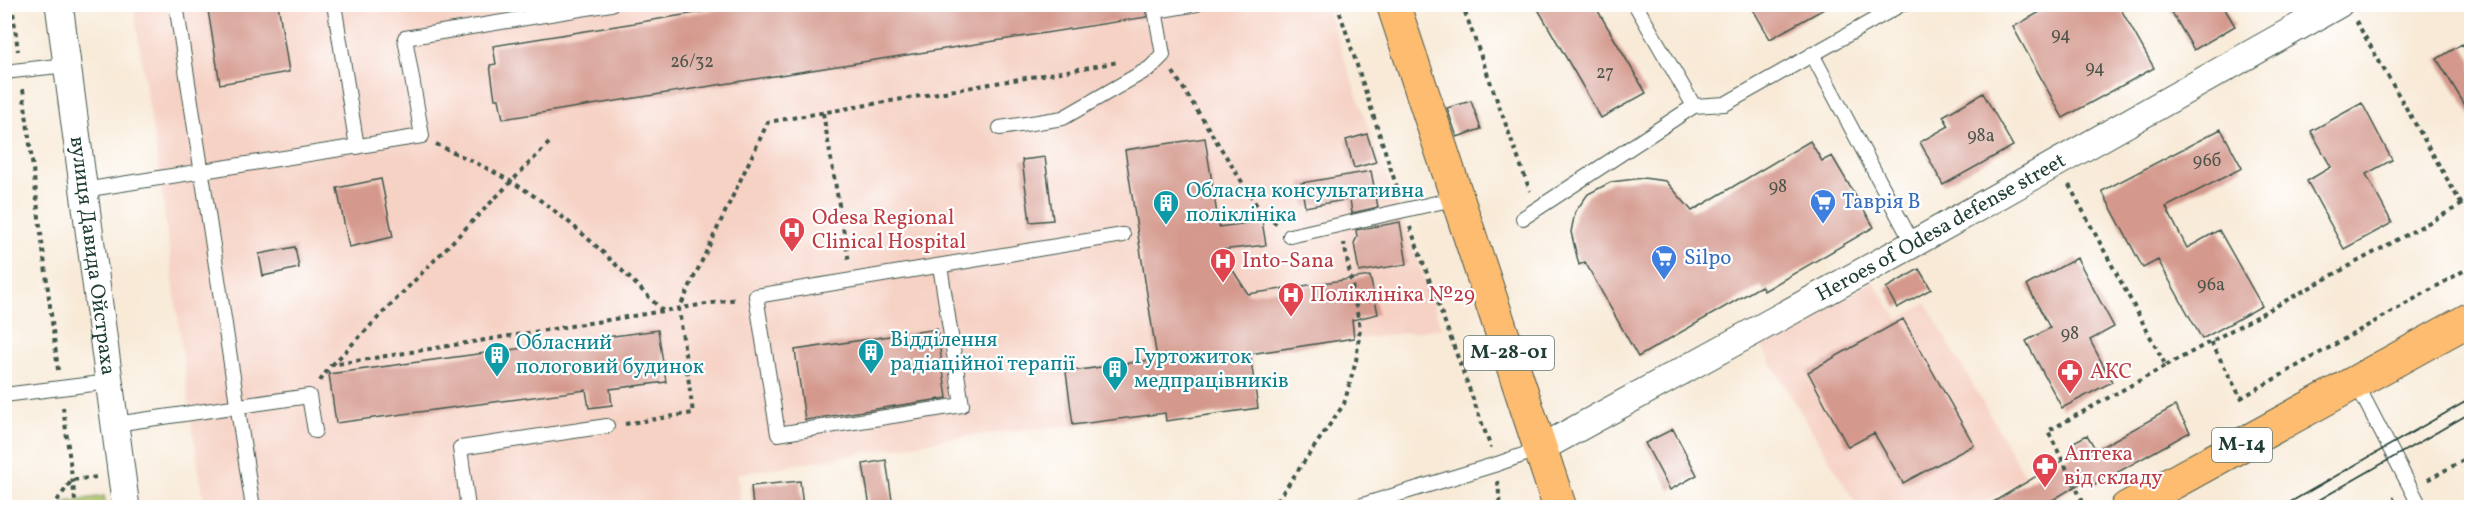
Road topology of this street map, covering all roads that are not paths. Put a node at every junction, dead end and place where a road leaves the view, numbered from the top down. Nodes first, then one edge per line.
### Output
1 (60, 4) edge
2 (176, 4) edge
3 (334, 4) edge
4 (611, 4) edge
5 (1197, 4) edge
6 (1394, 4) edge
7 (1635, 4) edge
8 (1902, 4) edge
9 (1155, 8) edge
10 (2346, 10) edge
11 (1812, 54) junction
12 (68, 65) junction
13 (4, 72) edge
14 (1694, 106) junction
15 (1000, 128) dead end
16 (357, 147) junction
17 (201, 173) junction
18 (84, 190) junction
19 (1458, 198) junction
20 (1523, 218) dead end
21 (1123, 235) dead end
22 (1290, 236) road end
23 (1913, 244) junction
24 (940, 266) junction
25 (2472, 318) edge
26 (109, 382) junction
27 (2356, 383) junction
28 (4, 395) edge
29 (238, 406) junction
30 (115, 424) junction
31 (607, 426) road end
32 (315, 430) dead end
33 (1540, 449) junction
34 (126, 507) edge
35 (254, 507) edge
36 (468, 507) edge
37 (1353, 507) edge
38 (1560, 507) edge
39 (2127, 507) edge
40 (2421, 507) edge

1 - 12 street, вулиця Давида Ойстраха
2 - 17 lane
3 - 16 lane
4 - 16 lane
5 - 9 lane
6 - 19 main road, М-28-01
7 - 14 lane
8 - 11 lane
9 - 15 lane
10 - 23 street, Heroes of Odesa defense street
11 - 14 lane
11 - 23 lane
12 - 13 lane
12 - 18 street, вулиця Давида Ойстраха
14 - 20 lane
16 - 17 lane
17 - 18 lane
17 - 29 lane
18 - 26 street, вулиця Давида Ойстраха
19 - 22 lane
19 - 33 main road, М-28-01
21 - 24 lane
23 - 33 street, Heroes of Odesa defense street
24 - 24 lane
25 - 27 main road, М-14
26 - 28 lane
26 - 30 street, вулиця Давида Ойстраха
27 - 39 main road, М-14
27 - 40 lane
29 - 30 lane
29 - 32 lane
29 - 35 lane
30 - 34 street, вулиця Давида Ойстраха
31 - 36 lane
33 - 37 lane
33 - 38 main road, М-28-01

